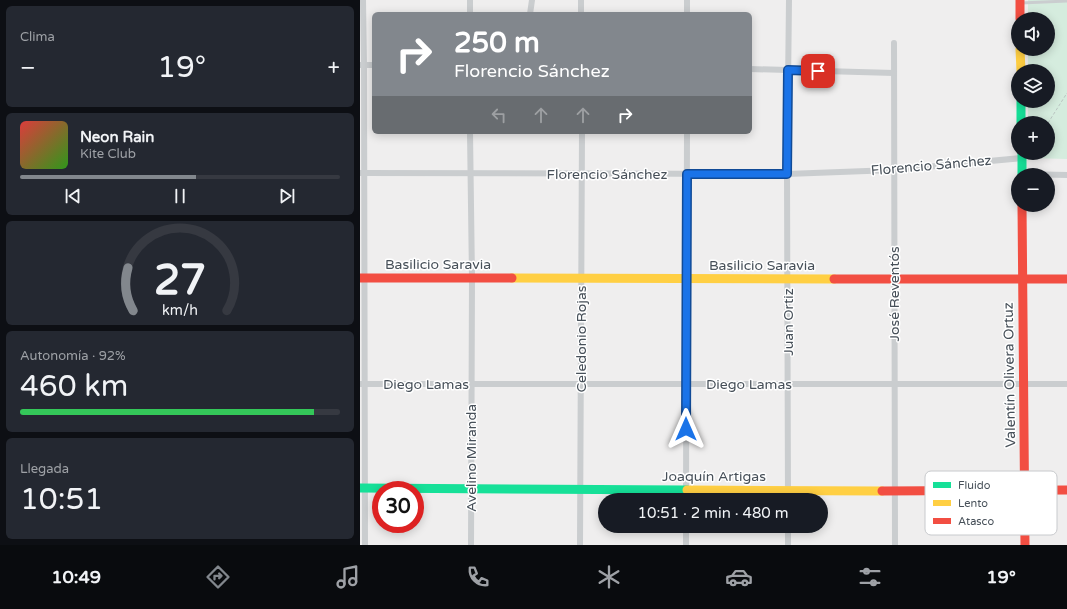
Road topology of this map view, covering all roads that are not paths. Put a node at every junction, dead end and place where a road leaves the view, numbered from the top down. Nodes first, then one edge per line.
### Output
1 (363, 0) edge
2 (470, 0) edge
3 (532, 0) edge
4 (581, 0) edge
5 (687, 0) edge
6 (789, 0) edge
7 (1067, 1) edge
8 (1020, 2) edge
9 (470, 12) edge
10 (530, 12) edge
11 (581, 12) edge
12 (687, 12) edge
13 (894, 43) dead end
14 (362, 65) edge
15 (752, 70) edge
16 (788, 70) junction
17 (894, 72) junction
18 (470, 134) edge
19 (582, 134) edge
20 (687, 134) edge
21 (1011, 156) edge
22 (893, 170) junction
23 (362, 173) edge
24 (471, 174) junction
25 (581, 174) junction
26 (687, 174) junction
27 (787, 174) junction
28 (1055, 174) edge
29 (1067, 174) edge
30 (1022, 212) edge
31 (362, 278) edge
32 (472, 278) junction
33 (581, 278) junction
34 (687, 278) junction
35 (788, 279) junction
36 (894, 279) junction
37 (1022, 279) junction
38 (1067, 279) edge
39 (687, 383) junction
40 (362, 384) edge
41 (581, 384) junction
42 (788, 384) junction
43 (894, 384) junction
44 (1023, 384) junction
45 (1067, 384) edge
46 (472, 385) junction
47 (1024, 471) edge
48 (362, 488) edge
49 (580, 489) junction
50 (471, 490) junction
51 (686, 490) junction
52 (788, 490) junction
53 (894, 491) junction
54 (925, 491) edge
55 (686, 533) edge
56 (788, 533) edge
57 (1025, 535) edge
58 (365, 545) edge
59 (471, 545) edge
60 (580, 545) edge
61 (686, 545) edge
62 (788, 545) edge
63 (895, 545) edge
64 (1025, 545) edge

1 - 14 street
2 - 9 street
3 - 10 street
4 - 11 street
5 - 12 street
6 - 16 street, Juan Ortiz
7 - 8 lane
13 - 17 street, José Reventós
14 - 23 street
15 - 16 street
16 - 17 street
16 - 27 street, Juan Ortiz
17 - 22 street, José Reventós
18 - 24 street, Avelino Miranda
19 - 25 street, Celedonio Rojas
20 - 26 street
21 - 22 street, Florencio Sánchez
22 - 27 street, Florencio Sánchez
22 - 36 street, José Reventós
23 - 24 street, Florencio Sánchez
23 - 31 street
24 - 25 street, Florencio Sánchez
24 - 32 street, Avelino Miranda
25 - 26 street, Florencio Sánchez
25 - 33 street, Celedonio Rojas
26 - 27 street, Florencio Sánchez
26 - 34 street
27 - 35 street, Juan Ortiz
28 - 29 street
30 - 37 street, Valentín Olivera Ortuz
31 - 32 street, Basilicio Saravia
31 - 40 street
32 - 33 street, Basilicio Saravia
32 - 46 street, Avelino Miranda
33 - 34 street, Basilicio Saravia
33 - 41 street, Celedonio Rojas
34 - 35 street, Basilicio Saravia
34 - 39 street
35 - 36 street, Basilicio Saravia
35 - 42 street, Juan Ortiz
36 - 37 street, Basilicio Saravia
36 - 43 street, José Reventós
37 - 38 street, Basilicio Saravia
37 - 44 street, Valentín Olivera Ortuz
39 - 41 street, Diego Lamas
39 - 42 street, Diego Lamas
39 - 51 street
40 - 46 street, Diego Lamas
40 - 48 street
41 - 46 street, Diego Lamas
41 - 49 street, Celedonio Rojas
42 - 43 street, Diego Lamas
42 - 52 street, Juan Ortiz
43 - 44 street, Diego Lamas
43 - 53 street, José Reventós
44 - 45 street, Diego Lamas
44 - 47 street, Valentín Olivera Ortuz
46 - 50 street, Avelino Miranda
48 - 50 street, Joaquín Artigas
48 - 58 street
49 - 50 street, Joaquín Artigas
49 - 51 street, Joaquín Artigas
49 - 60 street, Celedonio Rojas
50 - 59 street, Avelino Miranda
51 - 52 street, Joaquín Artigas
52 - 53 street, Joaquín Artigas
53 - 54 street, Joaquín Artigas
53 - 63 street, José Reventós
55 - 61 street
56 - 62 street
57 - 64 street, Valentín Olivera Ortuz

